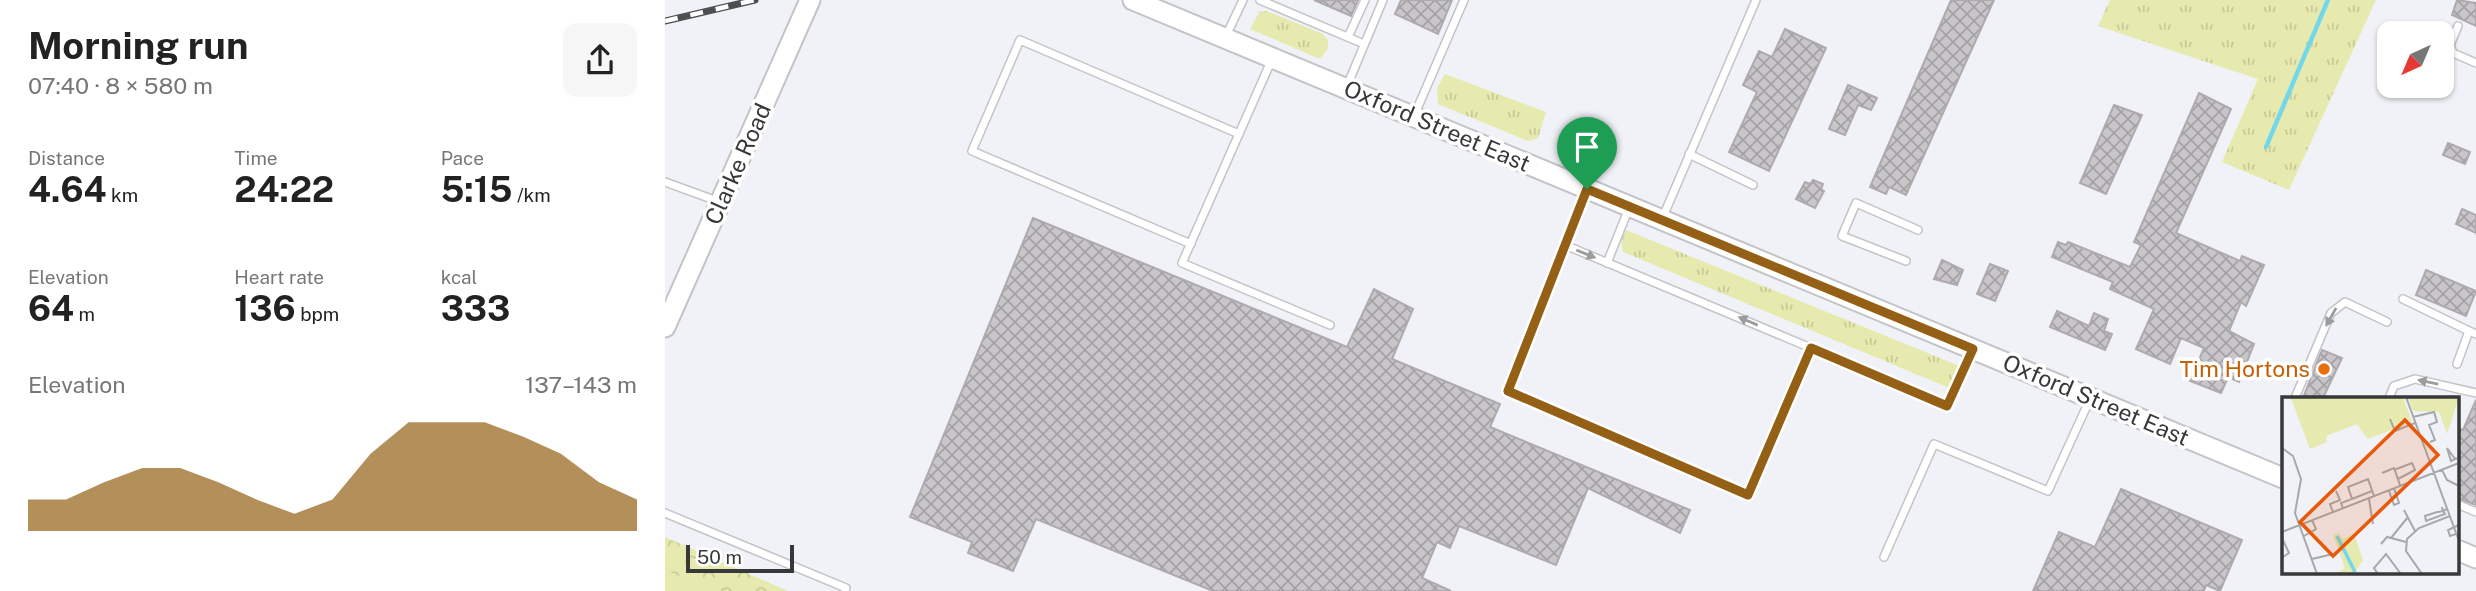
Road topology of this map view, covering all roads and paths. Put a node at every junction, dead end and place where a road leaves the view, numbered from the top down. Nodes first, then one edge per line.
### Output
1 (810, 0) edge
2 (1133, 0) edge
3 (1243, 0) edge
4 (1260, 0) edge
5 (1365, 0) edge
6 (1383, 0) edge
7 (1464, 0) edge
8 (1756, 0) edge
9 (2458, 26) dead end
10 (1348, 37) junction
11 (1225, 38) junction
12 (1364, 44) junction
13 (1272, 58) junction
14 (2476, 63) edge
15 (1346, 88) junction
16 (1413, 117) junction
17 (1239, 134) junction
18 (1689, 154) junction
19 (665, 182) edge
20 (1753, 185) dead end
21 (1587, 189) junction
22 (720, 202) junction
23 (1629, 206) junction
24 (1662, 220) junction
25 (1918, 230) dead end
26 (1191, 244) junction
27 (1565, 245) junction
28 (1906, 261) dead end
29 (1607, 263) junction
30 (2403, 299) dead end
31 (667, 316) edge
32 (2387, 323) dead end
33 (1330, 325) dead end
34 (2473, 332) edge
35 (1811, 348) junction
36 (1973, 349) junction
37 (2457, 364) dead end
38 (2476, 393) edge
39 (2295, 397) edge
40 (2389, 397) edge
41 (2090, 398) junction
42 (2282, 477) edge
43 (2459, 505) edge
44 (2476, 512) edge
45 (665, 513) edge
46 (2459, 551) edge
47 (1884, 558) dead end
48 (2476, 558) edge
49 (845, 591) edge

1 - 22 main road, Clarke Road
2 - 11 main road, Oxford Street East
3 - 11 lane
4 - 10 lane
5 - 10 lane
6 - 12 lane
7 - 16 lane
8 - 18 lane
9 - 14 lane
10 - 12 lane
11 - 13 main road, Oxford Street East
12 - 15 lane
13 - 15 main road, Oxford Street East
13 - 17 lane
15 - 16 main road, Oxford Street East
16 - 21 main road, Oxford Street East
17 - 26 lane
17 - 26 lane
18 - 20 lane
18 - 24 lane
19 - 22 lane
21 - 23 main road, Oxford Street East
21 - 27 lane
22 - 31 main road, Clarke Road
23 - 24 main road, Oxford Street East
23 - 29 lane
24 - 36 main road, Oxford Street East
25 - 28 lane
26 - 33 lane
27 -> 29 lane
27 - 35 lane
35 -> 29 lane
30 - 34 lane
32 -> 39 lane
34 - 37 lane
35 - 36 lane
36 - 41 main road, Oxford Street East
38 -> 40 lane
41 - 42 main road, Oxford Street East
41 - 47 lane
43 - 44 lane
45 - 49 lane
46 - 48 main road

